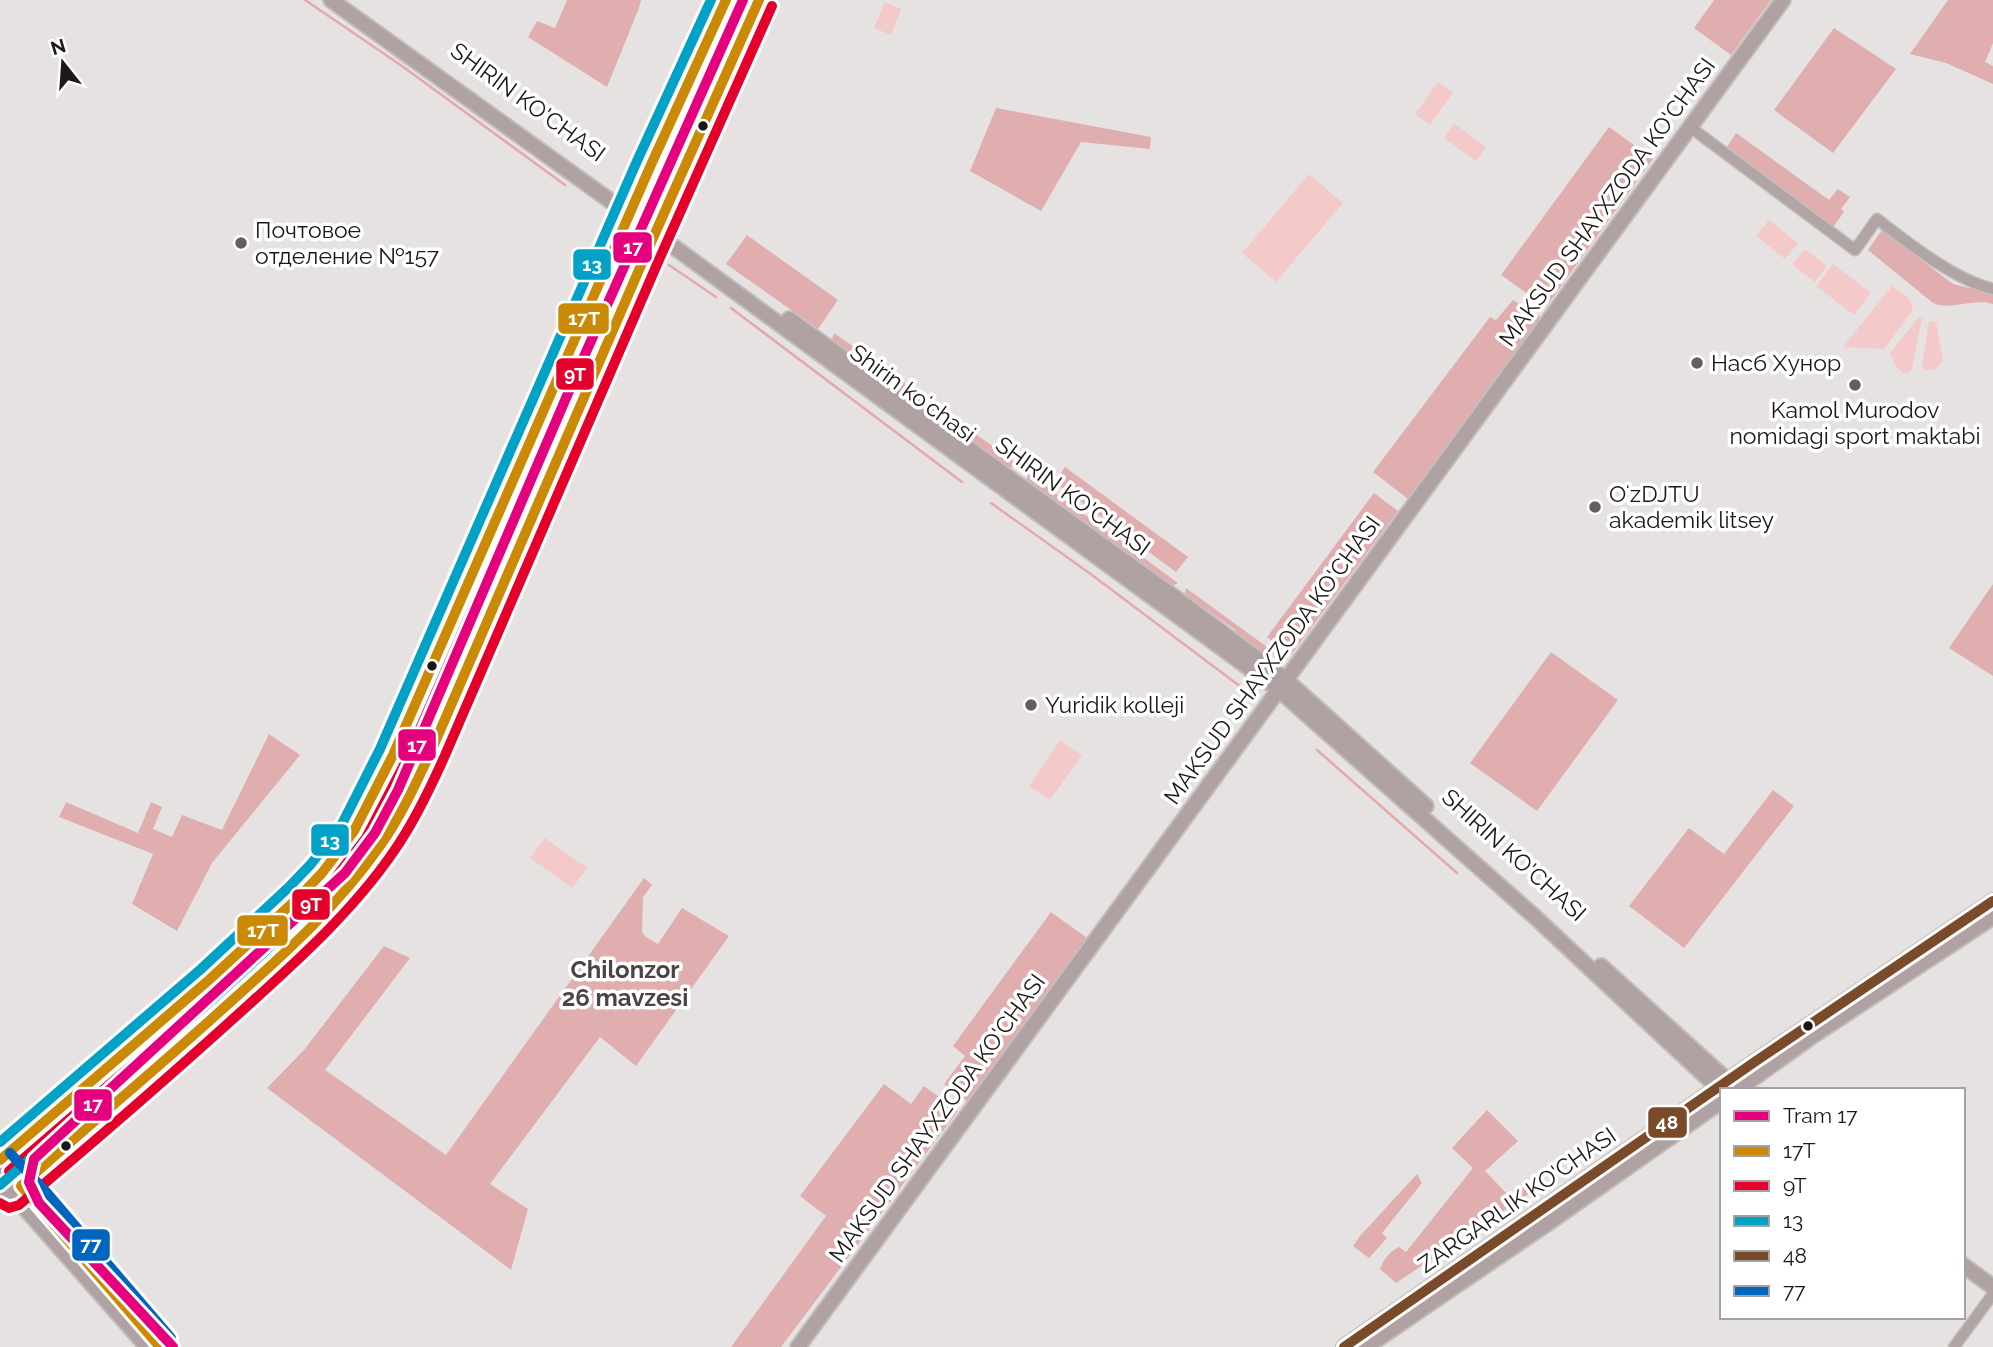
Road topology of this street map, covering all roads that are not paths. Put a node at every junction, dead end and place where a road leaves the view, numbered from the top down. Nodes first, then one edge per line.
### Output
1 (331, 0) edge
2 (348, 0) edge
3 (726, 0) edge
4 (740, 0) edge
5 (759, 0) edge
6 (1783, 0) edge
7 (1690, 127) junction
8 (656, 192) dead end
9 (631, 210) junction
10 (657, 229) junction
11 (634, 242) dead end
12 (1993, 289) edge
13 (1282, 685) junction
14 (1993, 901) edge
15 (1993, 917) edge
16 (1725, 1088) edge
17 (1730, 1088) edge
18 (1730, 1088) edge
19 (1720, 1095) edge
20 (1720, 1095) edge
21 (27, 1159) dead end
22 (0, 1162) edge
23 (0, 1181) edge
24 (16, 1190) junction
25 (0, 1204) edge
26 (1965, 1266) edge
27 (1993, 1287) edge
28 (1993, 1294) edge
29 (148, 1347) edge
30 (160, 1347) edge
31 (798, 1347) edge
32 (1344, 1347) edge
33 (1366, 1347) edge
34 (1954, 1347) edge

1 - 9 main road, SHIRIN KO'CHASI
2 - 9 main road, SHIRIN KO'CHASI
3 - 9 main road
4 - 8 street
5 - 10 main road
6 - 7 main road, MAKSUD SHAYXZODA KO'CHASI
7 - 12 street
7 - 13 main road, MAKSUD SHAYXZODA KO'CHASI
9 - 10 main road, SHIRIN KO'CHASI
9 - 22 main road
10 - 13 main road, SHIRIN KO'CHASI
10 - 24 main road
11 - 21 street
13 - 16 main road, SHIRIN KO'CHASI
13 - 31 main road, MAKSUD SHAYXZODA KO'CHASI
14 - 17 main road, ZARGARLIK KO'CHASI
15 - 18 main road, ZARGARLIK KO'CHASI
19 - 32 main road, ZARGARLIK KO'CHASI
20 - 33 main road, ZARGARLIK KO'CHASI
22 - 24 main road
23 - 24 main road
24 - 25 main road
24 - 29 main road
24 - 30 main road
26 - 27 main road
28 - 34 street

